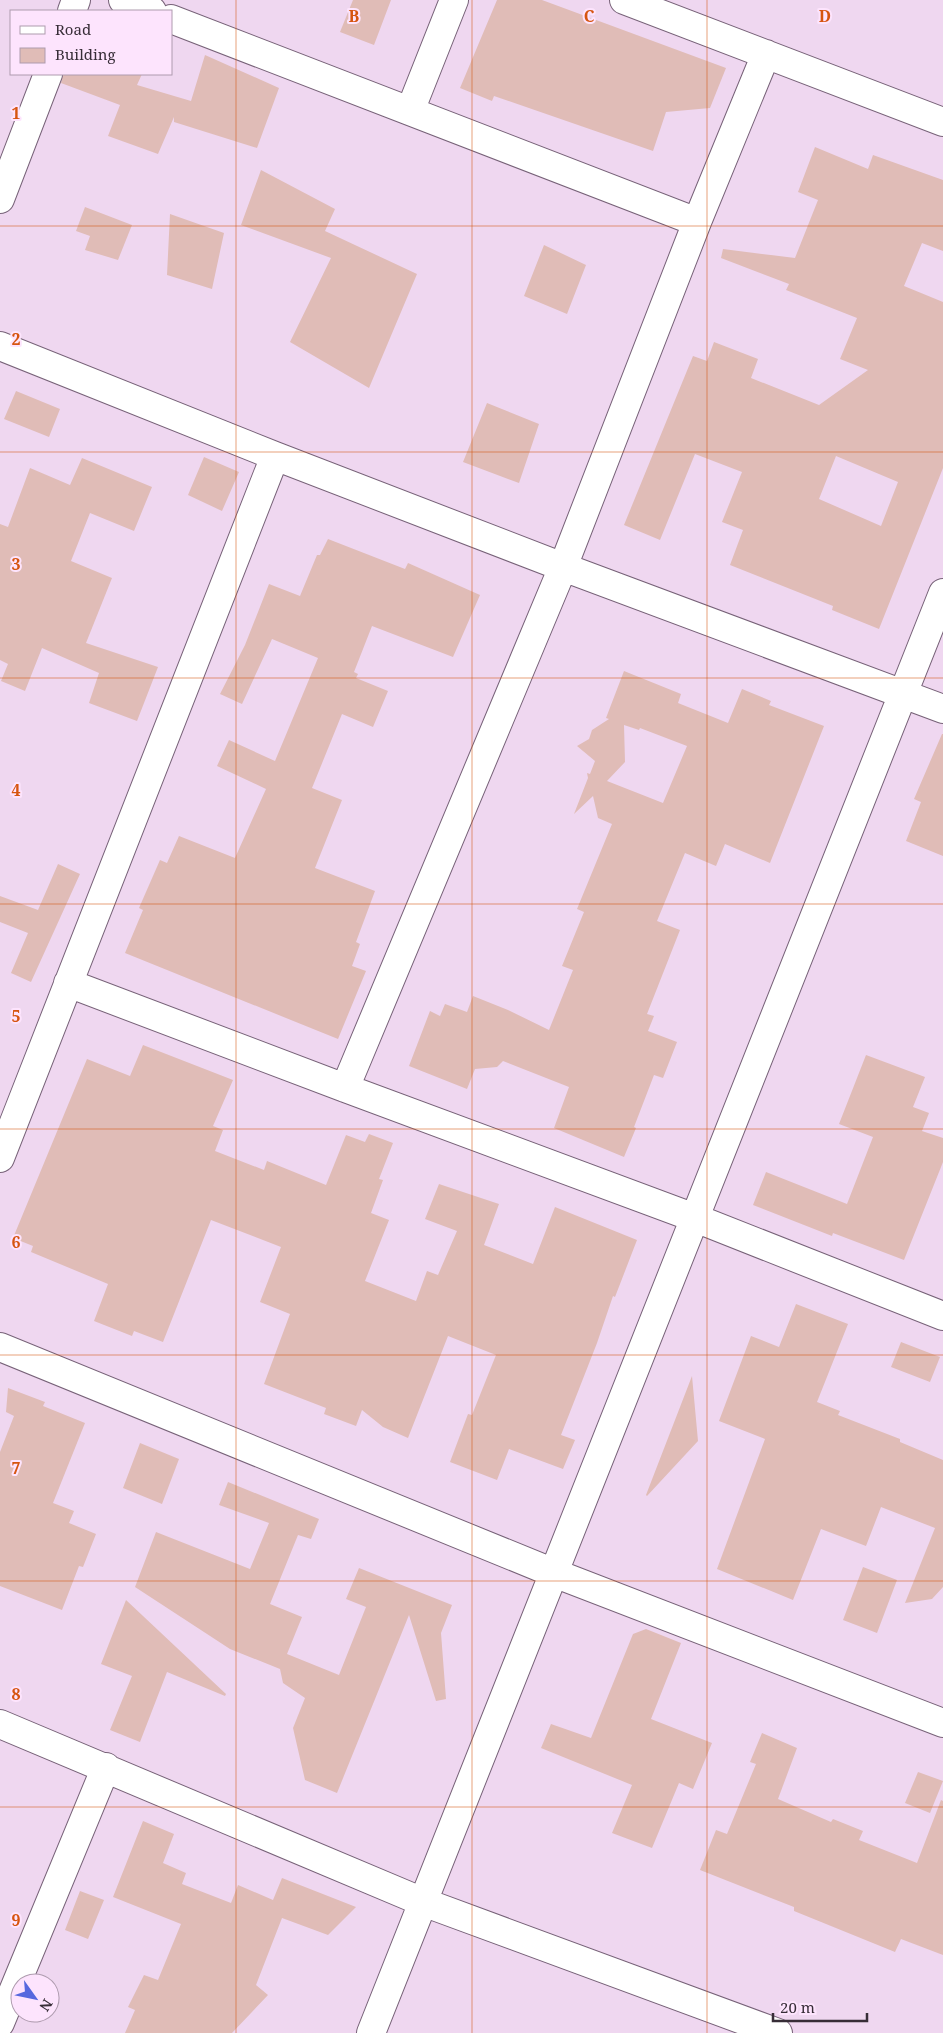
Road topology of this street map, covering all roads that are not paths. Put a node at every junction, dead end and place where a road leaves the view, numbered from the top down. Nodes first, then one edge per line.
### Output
1 (123, 0) edge
2 (454, 0) edge
3 (624, 0) edge
4 (149, 10) edge
5 (172, 19) edge
6 (766, 54) junction
7 (48, 75) edge
8 (410, 110) junction
9 (943, 122) edge
10 (0, 199) edge
11 (697, 222) junction
12 (0, 346) edge
13 (275, 456) junction
14 (563, 567) junction
15 (943, 592) edge
16 (903, 694) junction
17 (943, 709) edge
18 (68, 983) junction
19 (345, 1088) junction
20 (0, 1158) edge
21 (695, 1218) junction
22 (943, 1316) edge
23 (0, 1346) edge
24 (554, 1573) junction
25 (943, 1723) edge
26 (0, 1724) edge
27 (106, 1767) junction
28 (423, 1902) junction
29 (0, 2023) edge
30 (774, 2032) edge
31 (371, 2033) edge

1 - 4 street
2 - 8 street
3 - 6 street
5 - 8 street
6 - 9 street
6 - 11 street
7 - 10 street
8 - 11 street
11 - 14 street
12 - 13 street
13 - 14 street
13 - 18 street
14 - 16 street
14 - 19 street
15 - 16 street
16 - 17 street
16 - 21 street
18 - 19 street
18 - 20 street
19 - 21 street
21 - 22 street
21 - 24 street
23 - 24 street
24 - 25 street
24 - 28 street
26 - 27 street
27 - 28 street
27 - 29 street
28 - 30 street
28 - 31 street

